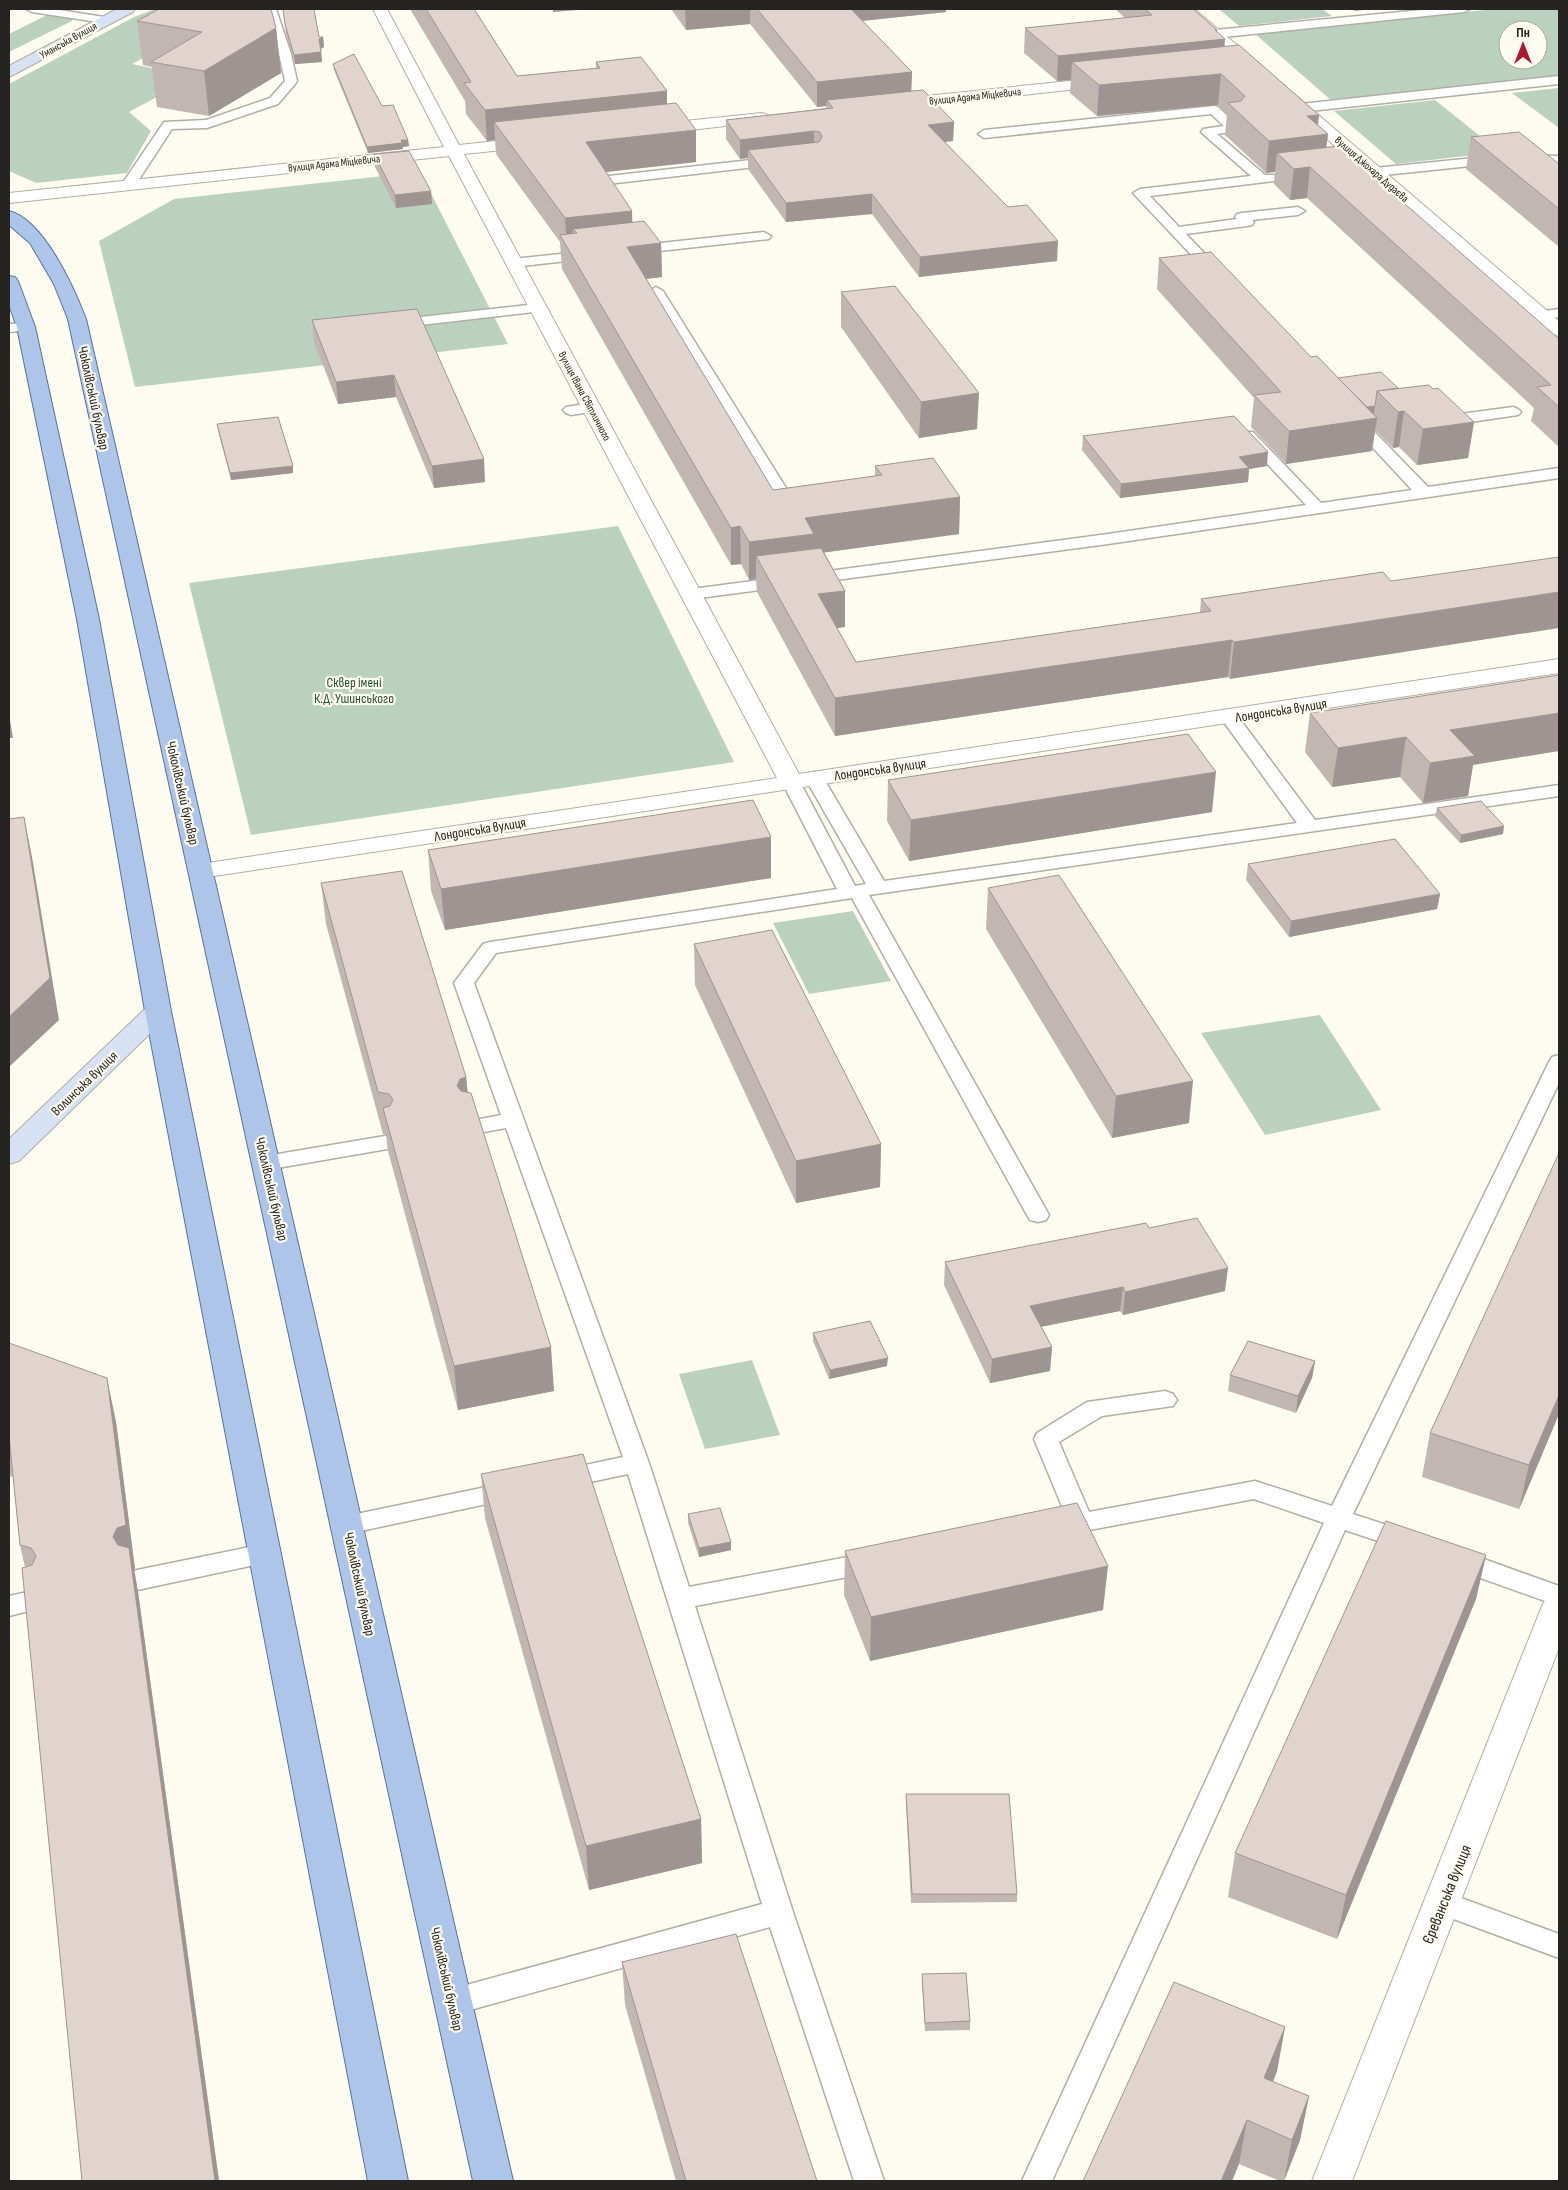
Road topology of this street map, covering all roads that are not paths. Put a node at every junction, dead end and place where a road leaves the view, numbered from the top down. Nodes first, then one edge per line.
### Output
1 (32, 9) edge
2 (128, 9) edge
3 (270, 9) edge
4 (380, 9) edge
5 (1185, 9) edge
6 (1346, 9) edge
7 (1464, 9) edge
8 (1359, 19) junction
9 (104, 20) junction
10 (1214, 34) junction
11 (1253, 67) junction
12 (12, 68) edge
13 (1236, 69) edge
14 (1559, 80) edge
15 (1119, 81) edge
16 (881, 106) edge
17 (1301, 108) junction
18 (782, 116) edge
19 (636, 131) edge
20 (984, 134) dead end
21 (548, 140) edge
22 (455, 150) junction
23 (795, 159) edge
24 (1559, 160) edge
25 (1366, 169) junction
26 (1280, 176) edge
27 (1262, 179) junction
28 (129, 184) junction
29 (71, 191) junction
30 (9, 198) edge
31 (615, 203) edge
32 (1298, 211) edge
33 (9, 216) edge
34 (27, 230) junction
35 (1176, 231) junction
36 (635, 234) edge
37 (764, 236) dead end
38 (645, 249) junction
39 (513, 263) junction
40 (9, 281) edge
41 (1228, 286) edge
42 (656, 291) edge
43 (537, 308) junction
44 (1559, 313) edge
45 (1542, 315) junction
46 (383, 325) edge
47 (17, 328) edge
48 (1559, 330) edge
49 (591, 408) junction
50 (1343, 408) edge
51 (571, 410) dead end
52 (1513, 412) dead end
53 (1430, 413) edge
54 (1375, 420) edge
55 (1356, 422) junction
56 (1238, 425) edge
57 (1559, 473) edge
58 (1424, 494) junction
59 (814, 498) edge
60 (1318, 509) junction
61 (692, 594) junction
62 (1559, 666) edge
63 (1230, 718) junction
64 (814, 778) junction
65 (791, 782) junction
66 (1559, 791) edge
67 (1310, 827) junction
68 (202, 872) junction
69 (861, 891) junction
70 (158, 1012) junction
71 (1559, 1062) edge
72 (513, 1120) junction
73 (473, 1127) edge
74 (385, 1143) edge
75 (9, 1155) edge
76 (266, 1163) junction
77 (1038, 1215) dead end
78 (1165, 1400) dead end
79 (637, 1463) junction
80 (1339, 1517) junction
81 (1081, 1523) junction
82 (347, 1525) junction
83 (1032, 1532) edge
84 (266, 1554) junction
85 (895, 1558) edge
86 (137, 1580) dead end
87 (1559, 1596) edge
88 (680, 1599) junction
89 (1559, 1606) edge
90 (1442, 1903) junction
91 (778, 1912) junction
92 (1559, 1946) edge
93 (452, 2002) junction
94 (388, 2181) edge
95 (493, 2181) edge
96 (869, 2181) edge
97 (1038, 2181) edge
98 (1332, 2181) edge

1 - 9 lane
2 - 9 street, Уманська вулиця
3 - 28 lane
4 - 22 street, вулиця Івана Світличного
5 - 10 street, вулиця Джохара Дудаєва
6 - 8 lane
7 - 8 lane
8 - 10 lane
9 - 12 street, Уманська вулиця
10 - 11 street, вулиця Джохара Дудаєва
11 - 13 street
11 - 17 street, вулиця Джохара Дудаєва
14 - 17 lane
15 - 16 street, вулиця Адама Міцкевича
17 - 25 street, вулиця Джохара Дудаєва
18 - 19 street
20 - 27 lane
21 - 22 street, вулиця Адама Міцкевича
22 - 28 street, вулиця Адама Міцкевича
22 - 39 street, вулиця Івана Світличного
23 - 31 lane
24 - 25 lane
25 - 45 street, вулиця Джохара Дудаєва
26 - 27 lane
27 - 35 lane
28 - 29 street, вулиця Адама Міцкевича
29 - 30 street, вулиця Адама Міцкевича
29 - 34 street, вулиця Адама Міцкевича
32 - 35 lane
33 - 34 main road, Чоколівський бульвар
34 - 68 main road, Чоколівський бульвар
35 - 41 lane
36 - 38 lane
37 - 38 lane
38 - 39 lane
39 - 43 street, вулиця Івана Світличного
40 - 47 main road
42 - 59 lane
43 - 46 lane
43 - 49 street, вулиця Івана Світличного
44 - 45 lane
45 - 48 street, вулиця Джохара Дудаєва
47 - 70 main road
49 - 51 lane
49 - 61 street, вулиця Івана Світличного
50 - 55 lane
52 - 53 lane
54 - 55 lane
55 - 58 lane
56 - 60 lane
57 - 58 lane
58 - 60 lane
60 - 61 lane
61 - 65 street, вулиця Івана Світличного
62 - 63 street, Лондонська вулиця
63 - 64 street, Лондонська вулиця
63 - 67 lane
64 - 65 street, Лондонська вулиця
64 - 69 lane
65 - 68 street, Лондонська вулиця
65 - 69 lane
66 - 67 lane
67 - 69 lane
68 - 76 main road, Чоколівський бульвар
69 - 72 lane
69 - 77 lane
70 - 75 street, Волинська вулиця
70 - 84 main road
71 - 80 lane
72 - 73 lane
72 - 79 lane
74 - 76 lane
76 - 82 main road, Чоколівський бульвар
78 - 81 lane
79 - 82 lane
79 - 88 lane
80 - 81 lane
80 - 87 lane
80 - 97 lane
81 - 83 lane
82 - 93 main road, Чоколівський бульвар
84 - 86 lane
84 - 94 main road
85 - 88 lane
88 - 91 lane
89 - 90 street, Єреванська вулиця
90 - 92 lane
90 - 98 street, Єреванська вулиця
91 - 93 lane
91 - 96 lane
93 - 95 main road, Чоколівський бульвар

